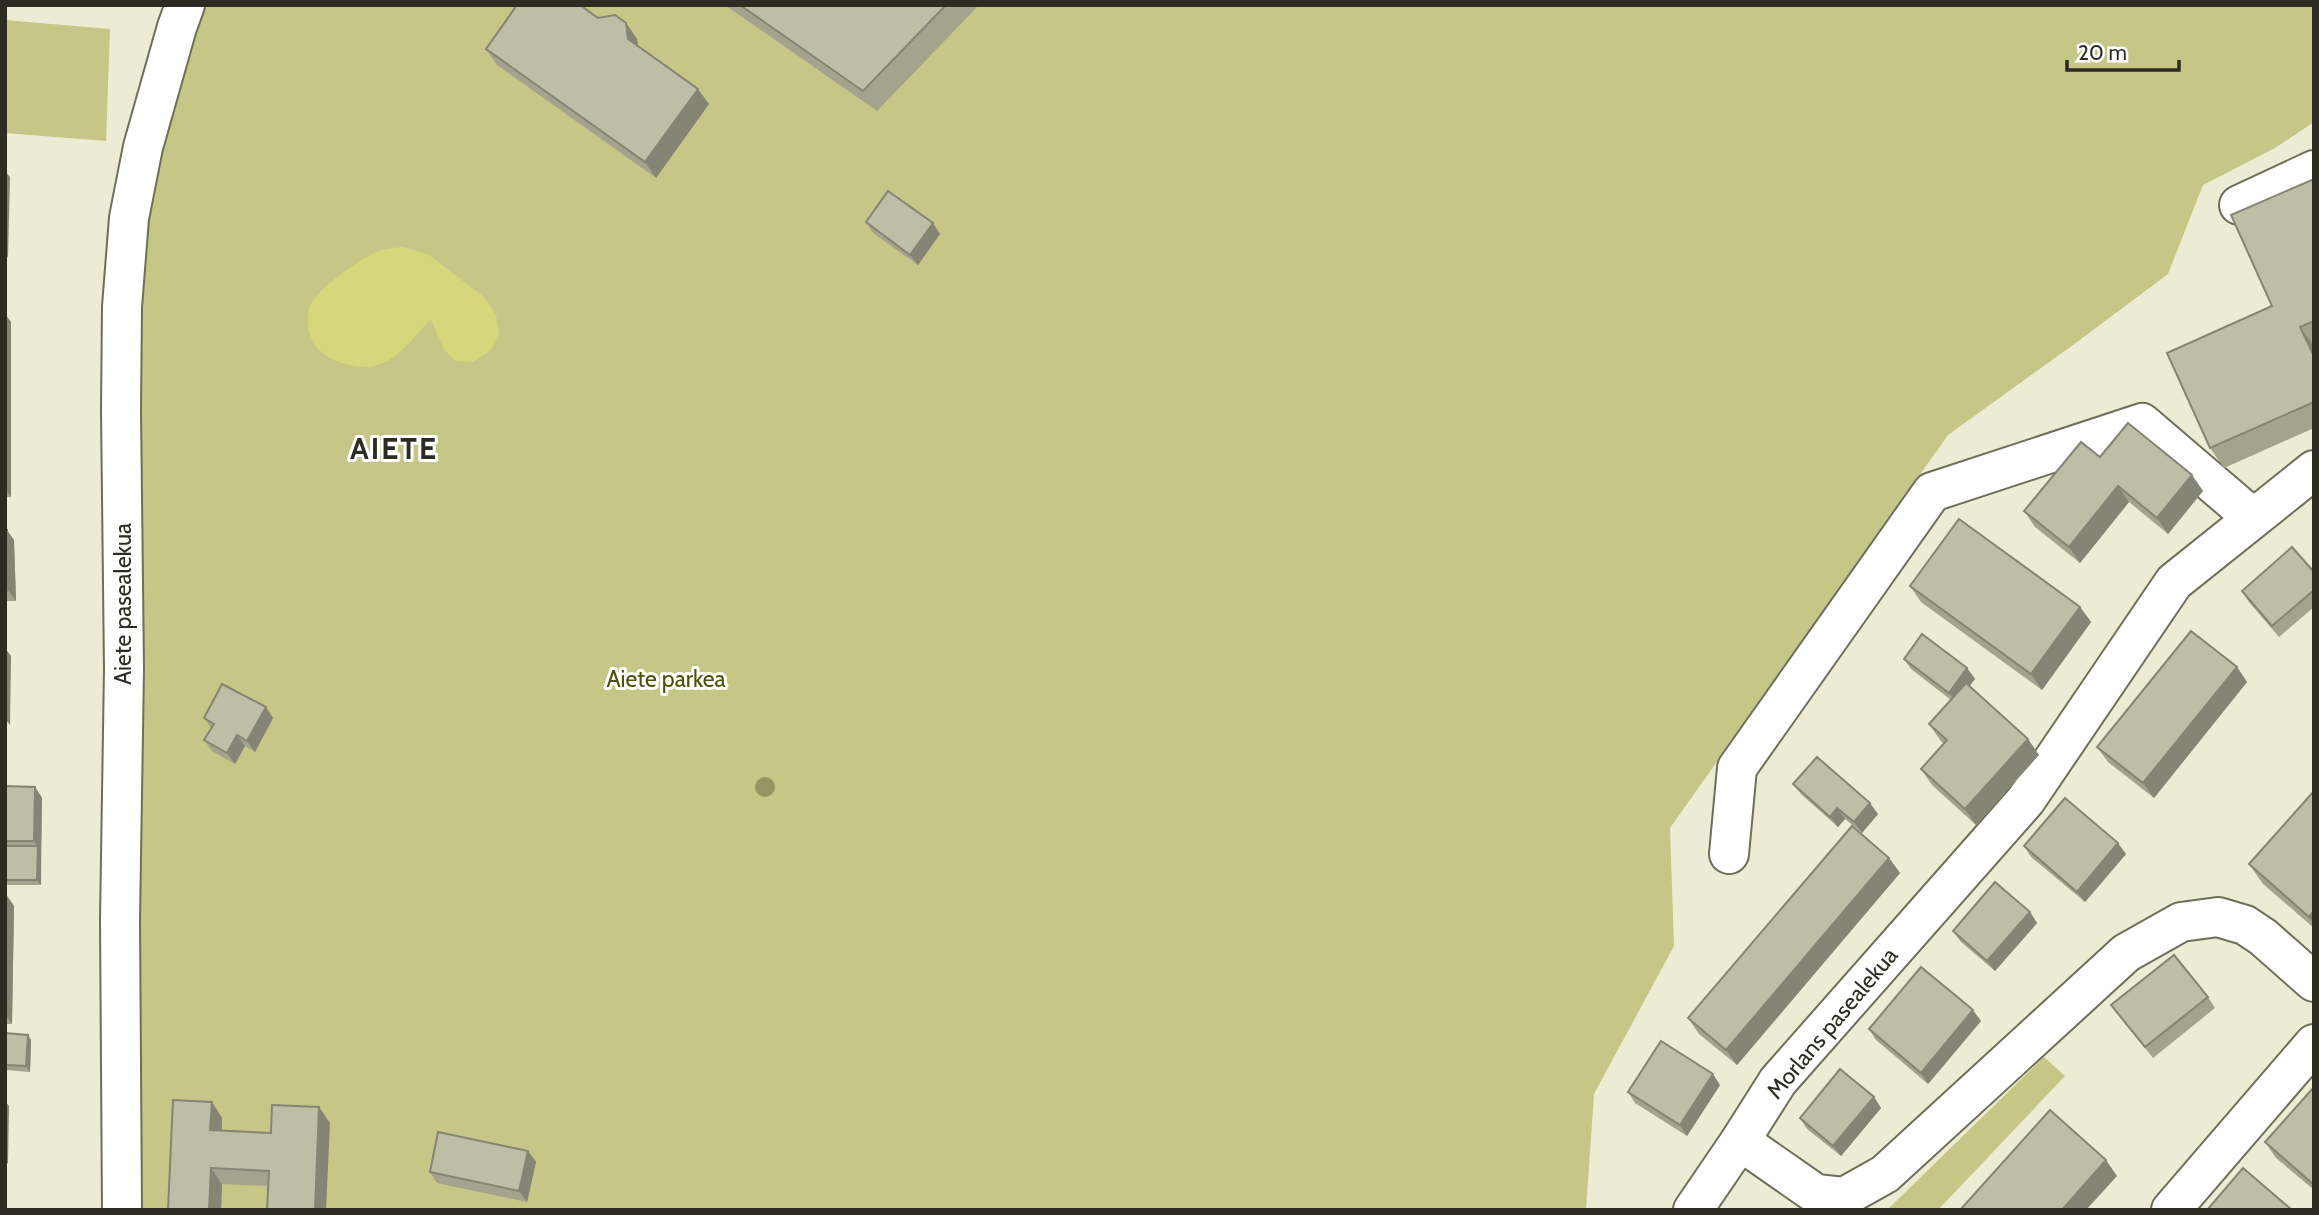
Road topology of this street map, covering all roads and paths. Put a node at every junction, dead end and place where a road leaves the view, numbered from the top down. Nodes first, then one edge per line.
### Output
1 (185, 5) edge
2 (2314, 170) edge
3 (2239, 205) dead end
4 (2314, 470) edge
5 (2253, 518) junction
6 (1729, 854) dead end
7 (2314, 982) edge
8 (2314, 1044) edge
9 (1740, 1141) junction
10 (122, 1210) edge
11 (1693, 1210) edge
12 (2171, 1210) edge

1 - 10 street, Aiete pasealekua
2 - 3 street
4 - 5 street, Morlans pasealekua
5 - 6 street
5 - 9 street, Morlans pasealekua
7 - 9 street
8 - 12 street
9 - 11 street, Morlans pasealekua

